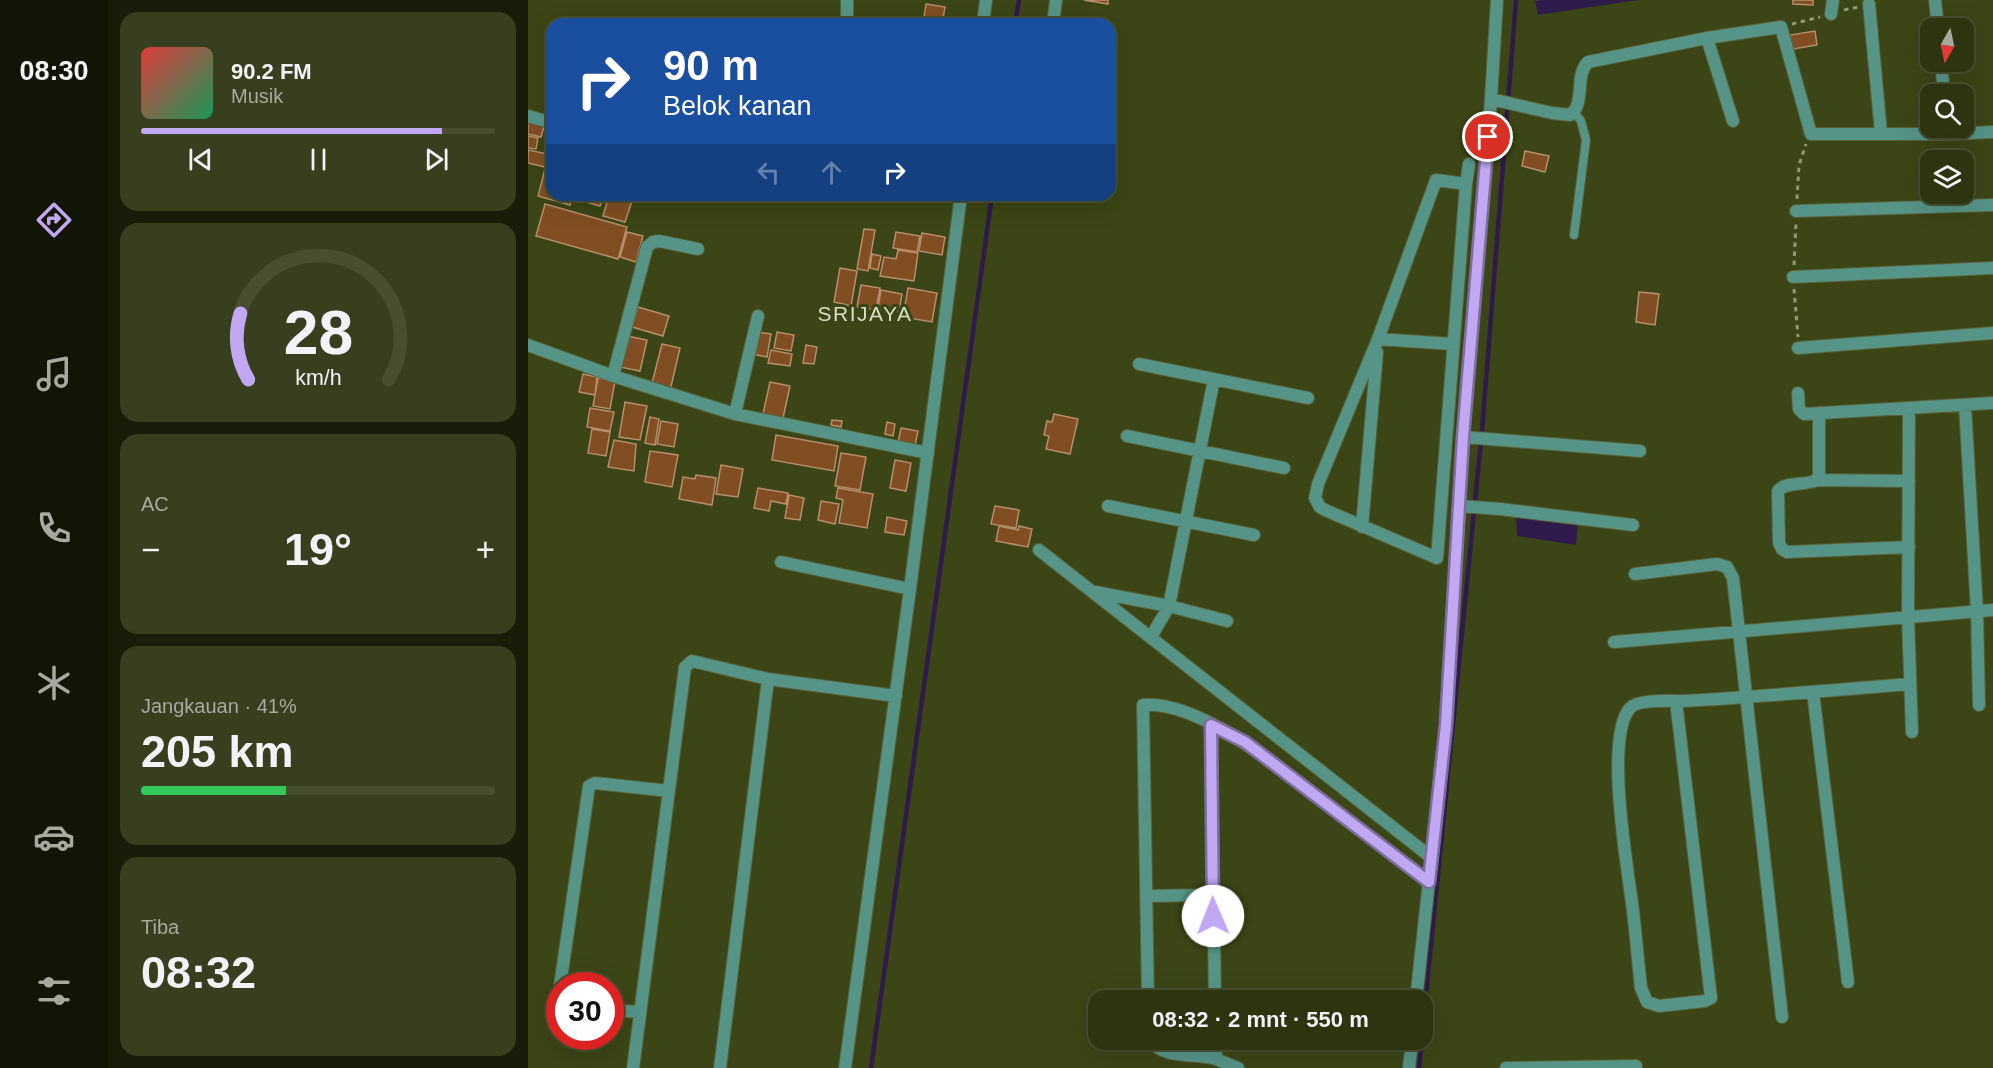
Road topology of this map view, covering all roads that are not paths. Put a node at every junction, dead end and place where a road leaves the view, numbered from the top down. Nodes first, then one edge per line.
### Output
1 (847, 0) edge
2 (986, 0) edge
3 (1056, 0) edge
4 (1497, 0) edge
5 (1833, 0) edge
6 (1935, 0) edge
7 (1869, 4) dead end
8 (1831, 14) dead end
9 (847, 18) edge
10 (984, 18) edge
11 (1054, 18) edge
12 (1937, 18) edge
13 (1707, 38) junction
14 (1491, 99) junction
15 (1574, 112) junction
16 (528, 116) edge
17 (546, 121) edge
18 (1733, 121) dead end
19 (1920, 132) edge
20 (1974, 132) edge
21 (1993, 132) edge
22 (1881, 133) junction
23 (1468, 173) junction
24 (1485, 174) junction
25 (960, 201) edge
26 (1993, 204) edge
27 (1796, 211) dead end
28 (1574, 235) dead end
29 (698, 249) dead end
30 (1993, 268) edge
31 (1793, 277) road end
32 (758, 316) dead end
33 (1993, 333) edge
34 (1378, 339) junction
35 (528, 345) edge
36 (1452, 348) junction
37 (1798, 348) road end
38 (1470, 353) junction
39 (1139, 364) dead end
40 (613, 376) junction
41 (1214, 379) junction
42 (1798, 393) dead end
43 (1308, 398) dead end
44 (1993, 403) edge
45 (1965, 405) junction
46 (1909, 408) junction
47 (1819, 413) junction
48 (735, 414) junction
49 (1127, 436) dead end
50 (1469, 437) junction
51 (1200, 450) junction
52 (1640, 451) dead end
53 (928, 453) junction
54 (1284, 468) dead end
55 (1817, 480) junction
56 (1909, 481) junction
57 (1108, 506) dead end
58 (1463, 507) junction
59 (1186, 520) junction
60 (1633, 525) dead end
61 (1362, 527) junction
62 (1254, 535) dead end
63 (1910, 547) junction
64 (1040, 550) dead end
65 (782, 562) dead end
66 (1635, 574) dead end
67 (910, 589) junction
68 (1091, 591) junction
69 (1169, 606) junction
70 (1993, 610) edge
71 (1977, 611) junction
72 (1908, 617) junction
73 (1227, 621) dead end
74 (1739, 632) junction
75 (1151, 637) junction
76 (1614, 642) dead end
77 (768, 679) junction
78 (1910, 684) junction
79 (1813, 692) junction
80 (896, 696) junction
81 (1747, 698) junction
82 (1676, 701) junction
83 (1979, 705) dead end
84 (1211, 725) junction
85 (1912, 732) dead end
86 (669, 791) junction
87 (1432, 858) junction
88 (1429, 882) junction
89 (1212, 895) junction
90 (1146, 896) junction
91 (562, 972) edge
92 (1848, 981) dead end
93 (1148, 990) edge
94 (1215, 990) edge
95 (1417, 990) edge
96 (624, 1011) edge
97 (640, 1012) junction
98 (1782, 1017) dead end
99 (1164, 1050) edge
100 (1216, 1050) edge
101 (1411, 1050) edge
102 (1216, 1059) junction
103 (1636, 1066) dead end
104 (633, 1068) edge
105 (720, 1068) edge
106 (845, 1068) edge
107 (1238, 1068) edge
108 (1409, 1068) edge
109 (1506, 1068) edge

1 - 9 street
2 - 10 street
3 - 11 street
4 - 14 street
5 - 8 street
6 - 12 street
7 - 22 street
13 - 15 street
13 - 18 street
13 - 22 street
14 - 15 street
14 - 24 street
15 - 28 lane
16 - 17 street
19 - 22 street
20 - 21 street
23 - 24 street
23 - 34 street
23 - 36 street
24 - 38 street
25 - 53 street
26 - 27 street
29 - 40 street
30 - 31 street
32 - 48 street
33 - 37 street
34 - 36 street
34 - 61 street
34 - 61 street
35 - 40 street
36 - 38 street
36 - 61 street
38 - 50 street
39 - 41 street
40 - 48 street
41 - 43 street
41 - 51 street
42 - 47 street
44 - 45 street
45 - 46 street
45 - 71 street
46 - 47 street
46 - 56 street
47 - 55 street
48 - 53 street
49 - 51 street
50 - 52 street
50 - 58 street
51 - 54 street
51 - 59 street
53 - 67 street
55 - 56 street
55 - 63 street
56 - 63 street
57 - 59 street
58 - 60 street
58 - 87 street
59 - 62 street
59 - 69 street
63 - 72 street
64 - 68 street
65 - 67 street
66 - 74 street
67 - 80 street
68 - 69 street
68 - 75 street
69 - 73 street
69 - 75 street
70 - 71 street
71 - 72 street
71 - 83 street
72 - 74 street
72 - 78 street
74 - 76 street
74 - 81 street
75 - 87 street
77 - 80 street
77 - 86 street
77 - 105 street
78 - 79 street
78 - 85 street
79 - 81 street
79 - 92 street
80 - 106 street
81 - 82 street
81 - 98 street
82 - 82 street
84 - 88 street
84 - 89 street
84 - 90 street
86 - 91 street
86 - 97 street
87 - 88 street
88 - 95 street
89 - 90 street
89 - 94 street
90 - 93 street
96 - 97 street
97 - 104 street
99 - 102 street
100 - 102 street
101 - 108 street
102 - 107 street
103 - 109 street

